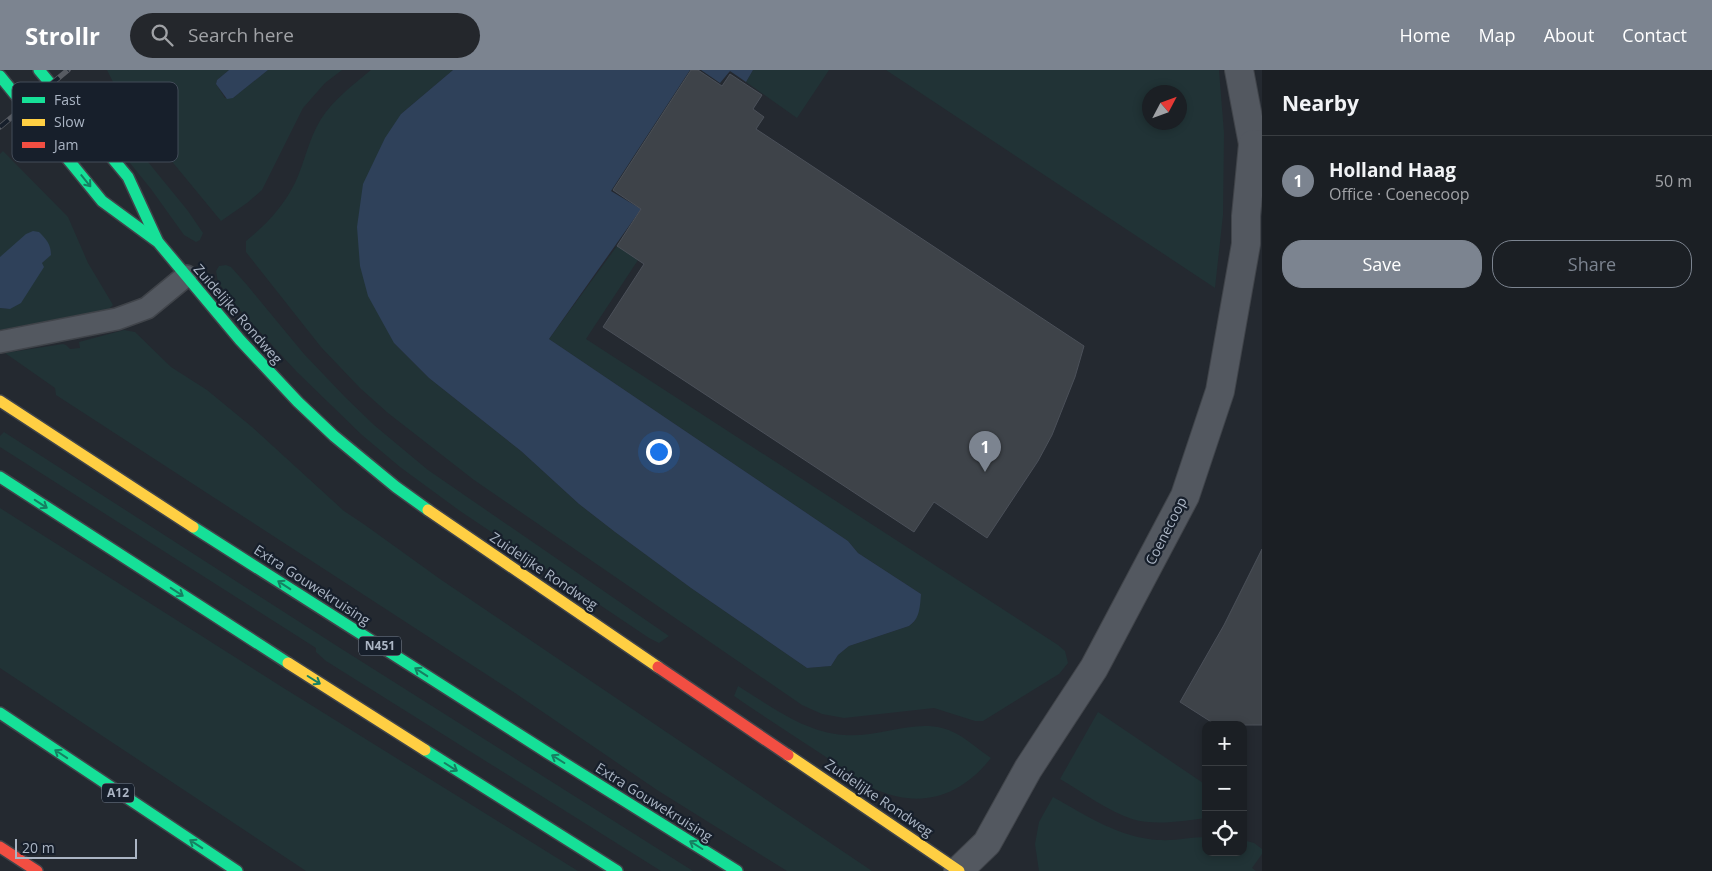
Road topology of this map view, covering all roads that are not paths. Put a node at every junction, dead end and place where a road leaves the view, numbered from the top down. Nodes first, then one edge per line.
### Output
1 (39, 70) edge
2 (1239, 70) edge
3 (0, 76) edge
4 (49, 82) edge
5 (12, 91) edge
6 (1257, 145) edge
7 (71, 162) edge
8 (116, 162) edge
9 (158, 242) junction
10 (186, 276) junction
11 (0, 342) edge
12 (0, 401) edge
13 (0, 477) edge
14 (0, 713) edge
15 (0, 847) edge
16 (36, 871) edge
17 (237, 871) edge
18 (617, 871) edge
19 (737, 871) edge
20 (959, 871) edge

1 - 4 main road, Zuidelijke Rondweg
2 - 6 street, Coenecoop
3 -> 5 main road, Zuidelijke Rondweg
6 - 20 street, Coenecoop
7 -> 9 main road, Zuidelijke Rondweg
8 - 9 main road, Zuidelijke Rondweg
9 - 10 main road, Zuidelijke Rondweg
10 - 11 lane
10 - 20 main road, Zuidelijke Rondweg
19 -> 12 main road, Extra Gouwekruising / N451
13 -> 18 main road
17 -> 14 main road, A12
15 - 16 main road

